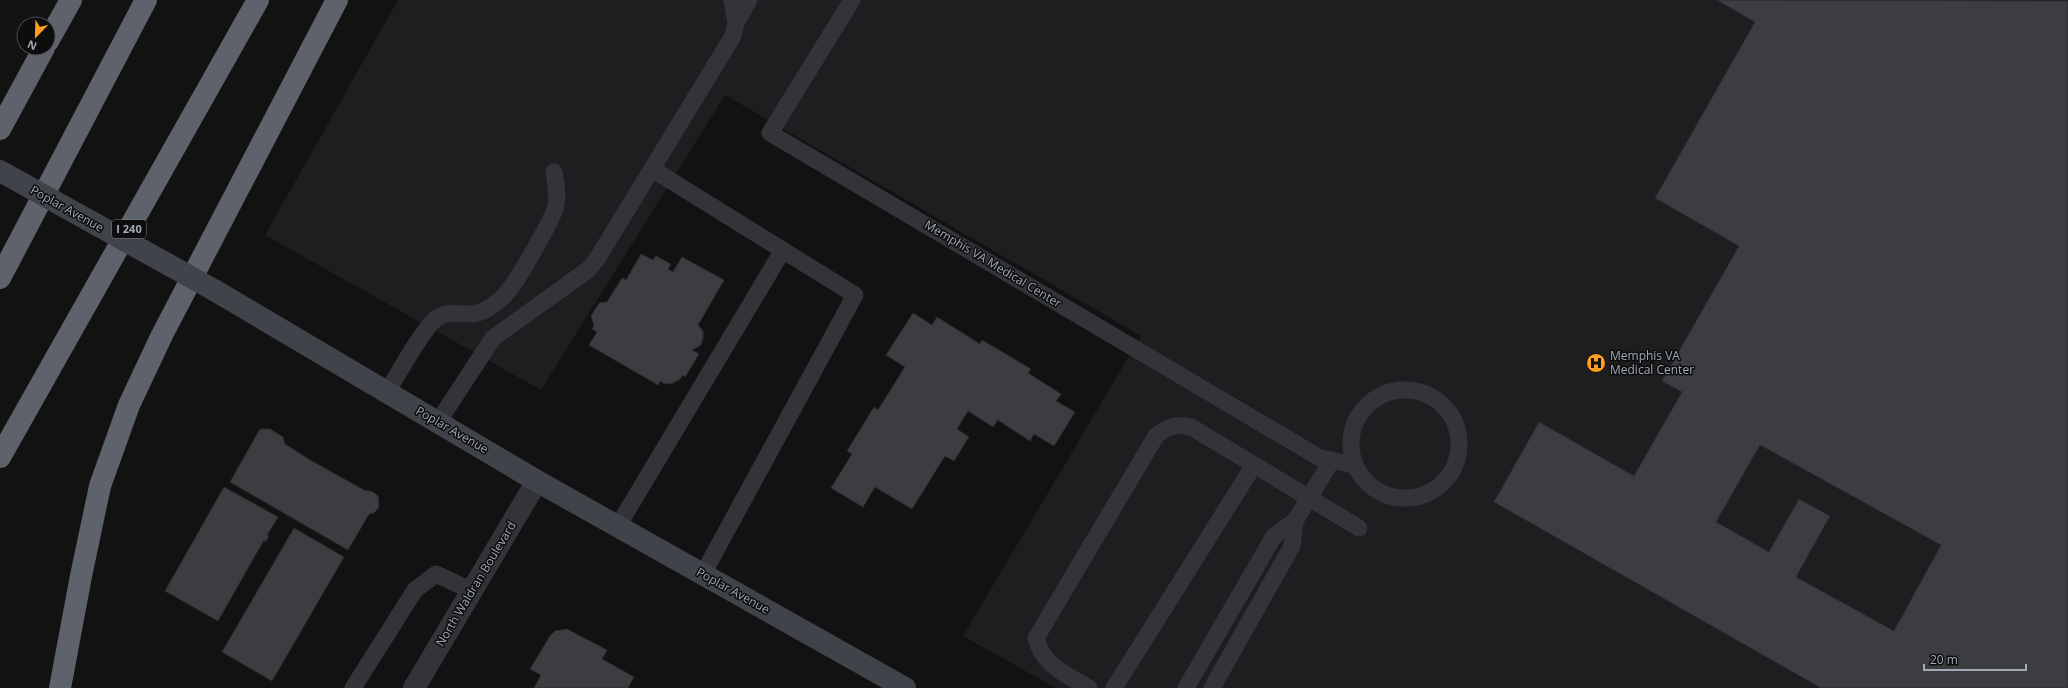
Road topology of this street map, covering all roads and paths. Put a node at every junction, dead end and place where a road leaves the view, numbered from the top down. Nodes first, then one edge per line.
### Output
1 (71, 0) edge
2 (146, 0) edge
3 (258, 0) edge
4 (337, 0) edge
5 (732, 0) edge
6 (749, 0) edge
7 (852, 0) edge
8 (736, 23) junction
9 (56, 27) edge
10 (40, 56) edge
11 (0, 129) edge
12 (652, 169) junction
13 (0, 171) edge
14 (554, 172) dead end
15 (783, 250) junction
16 (0, 278) edge
17 (387, 392) junction
18 (438, 422) junction
19 (0, 457) edge
20 (1332, 460) junction
21 (1254, 465) junction
22 (1354, 465) junction
23 (537, 481) junction
24 (1310, 498) junction
25 (1296, 521) junction
26 (618, 526) junction
27 (1359, 528) dead end
28 (703, 574) junction
29 (472, 591) junction
30 (60, 688) edge
31 (353, 688) edge
32 (414, 688) edge
33 (905, 688) edge
34 (1089, 688) edge
35 (1114, 688) edge
36 (1186, 688) edge
37 (1212, 688) edge

1 - 9 highway
2 - 16 highway
3 - 19 highway, I 240
4 - 30 highway
5 - 8 lane
6 - 8 lane
7 - 20 lane, Memphis VA Medical Center
8 - 12 lane
10 - 11 highway
12 - 15 lane
12 - 18 lane
13 - 17 main road, Poplar Avenue, bridge
14 - 17 lane
15 - 26 lane
15 - 28 lane
17 - 18 main road, Poplar Avenue
18 - 23 main road, Poplar Avenue
20 - 22 lane, Memphis VA Medical Center
20 - 24 lane
21 - 24 lane
21 - 34 lane
21 - 35 lane
22 - 22 lane
23 - 26 main road, Poplar Avenue
23 - 29 street, North Waldran Boulevard
24 - 25 lane
24 - 27 lane
25 - 36 lane
25 - 37 lane
26 - 28 main road, Poplar Avenue
28 - 33 main road, Poplar Avenue
29 - 31 lane
29 - 32 street, North Waldran Boulevard

